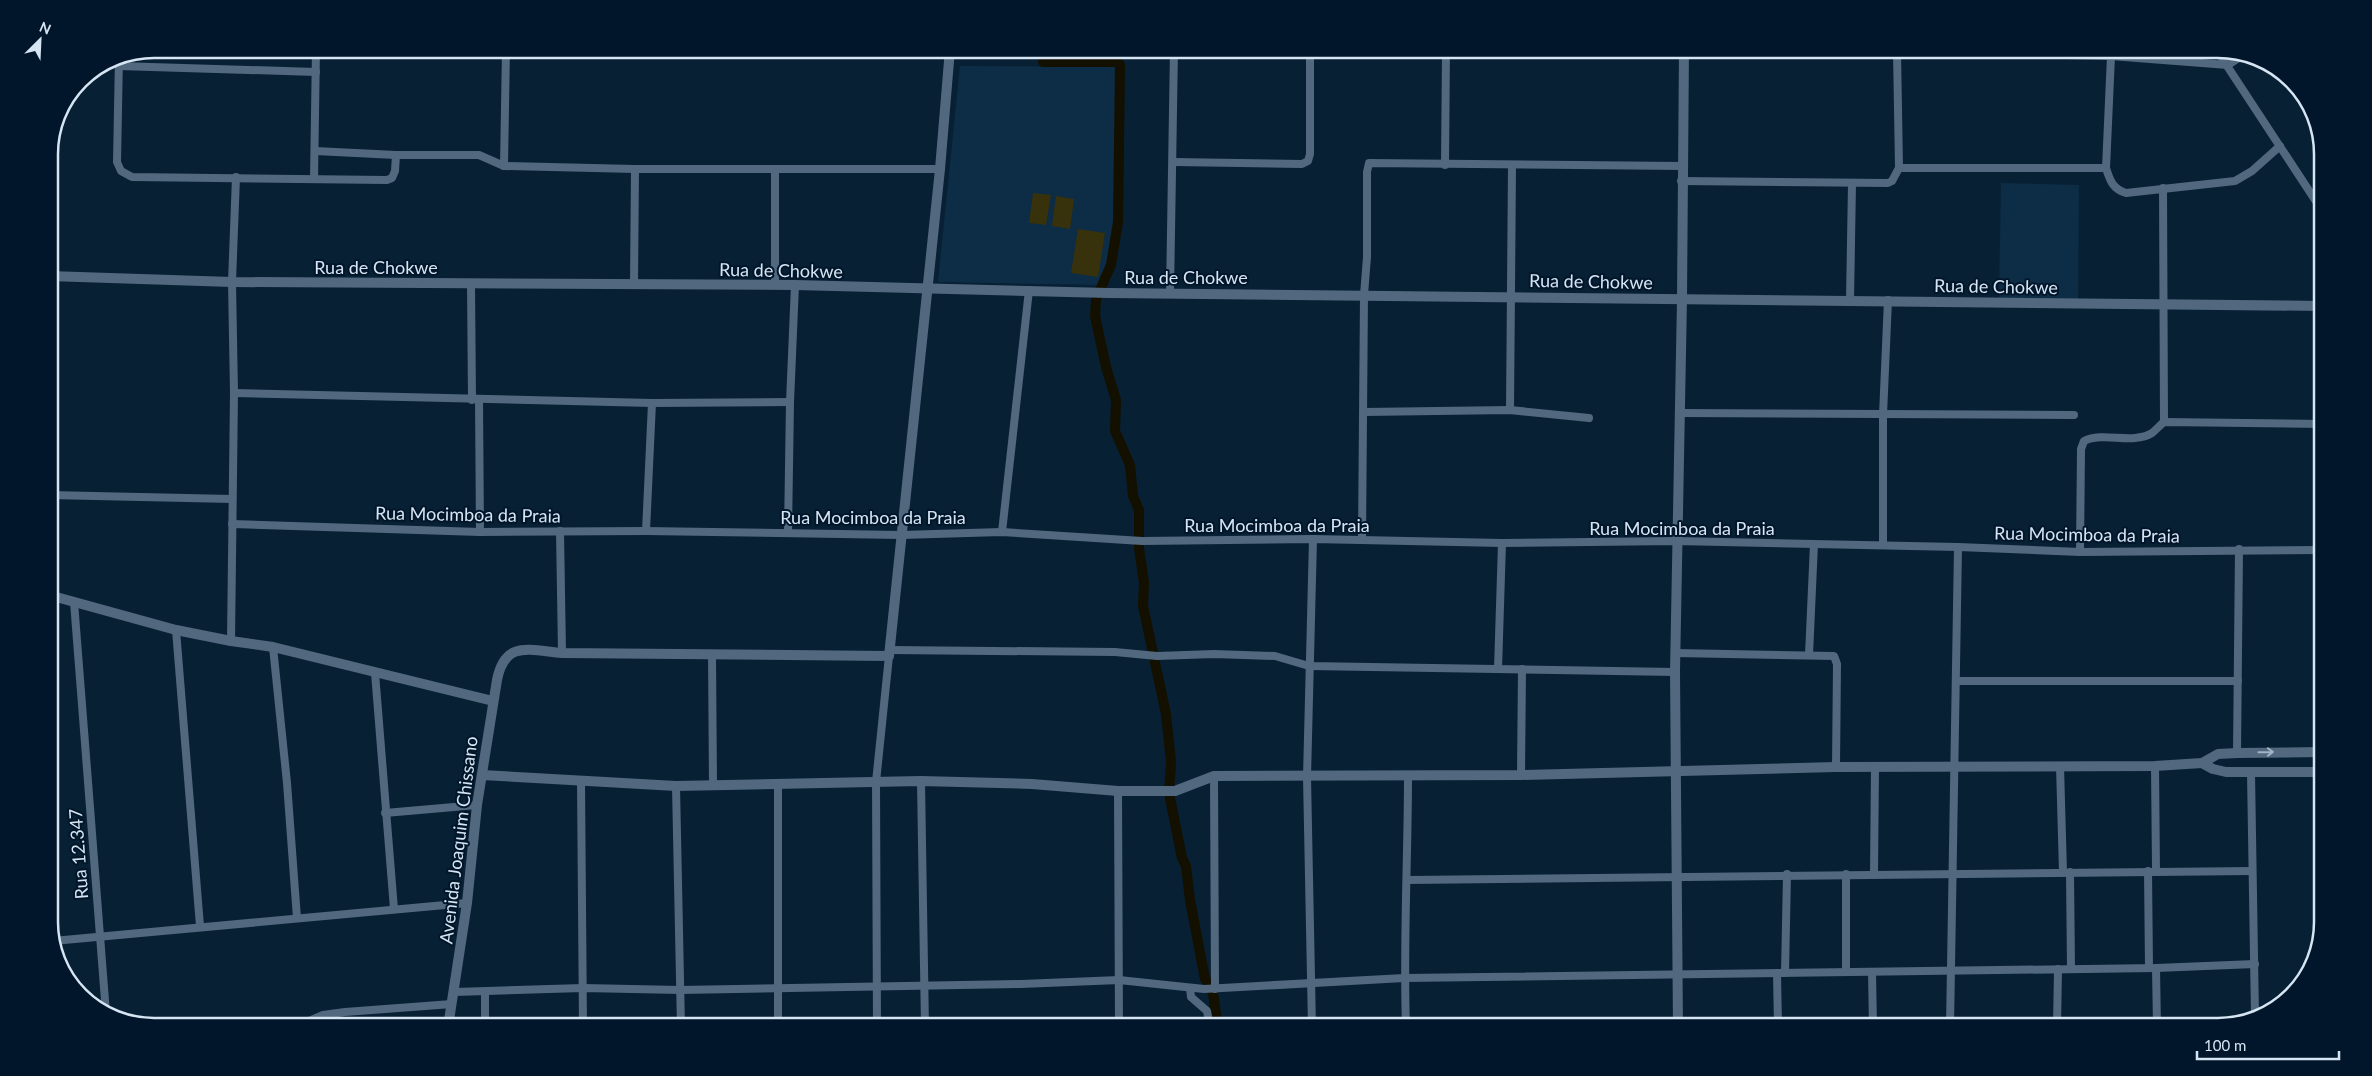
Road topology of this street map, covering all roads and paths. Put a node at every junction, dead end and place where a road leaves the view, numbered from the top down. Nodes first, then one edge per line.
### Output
1 (316, 58) edge
2 (506, 58) edge
3 (949, 58) edge
4 (1174, 58) edge
5 (1310, 58) edge
6 (1446, 58) edge
7 (1684, 58) edge
8 (1897, 58) edge
9 (2111, 58) edge
10 (2140, 58) edge
11 (2223, 58) edge
12 (2237, 59) edge
13 (2170, 60) joint
14 (2228, 65) junction
15 (119, 66) joint
16 (316, 72) junction
17 (2280, 146) junction
18 (315, 151) junction
19 (396, 155) junction
20 (1174, 162) junction
21 (1445, 165) junction
22 (504, 166) junction
23 (1512, 166) junction
24 (1682, 166) junction
25 (635, 168) junction
26 (1899, 168) junction
27 (2106, 168) junction
28 (775, 169) junction
29 (940, 169) junction
30 (236, 177) junction
31 (314, 179) junction
32 (1681, 181) junction
33 (1852, 184) junction
34 (2163, 188) junction
35 (2314, 198) edge
36 (58, 276) edge
37 (232, 282) junction
38 (471, 284) junction
39 (634, 284) junction
40 (775, 285) junction
41 (795, 285) junction
42 (926, 290) junction
43 (1029, 290) junction
44 (1170, 293) junction
45 (1364, 295) junction
46 (1511, 296) junction
47 (1682, 299) junction
48 (1850, 300) junction
49 (1888, 300) junction
50 (2165, 305) junction
51 (2314, 306) edge
52 (234, 393) junction
53 (476, 400) junction
54 (790, 402) junction
55 (652, 403) junction
56 (1510, 410) junction
57 (1364, 412) junction
58 (1679, 413) junction
59 (1883, 414) junction
60 (2074, 415) dead end
61 (1589, 418) dead end
62 (2164, 422) junction
63 (2314, 424) edge
64 (58, 495) edge
65 (232, 499) junction
66 (232, 524) junction
67 (560, 531) junction
68 (646, 531) junction
69 (480, 532) junction
70 (788, 532) junction
71 (1002, 532) junction
72 (901, 535) junction
73 (1314, 539) junction
74 (1362, 540) junction
75 (1676, 541) junction
76 (1502, 543) junction
77 (1814, 544) junction
78 (1883, 545) junction
79 (1958, 547) junction
80 (2239, 549) junction
81 (2314, 550) edge
82 (2080, 552) junction
83 (58, 598) edge
84 (74, 602) junction
85 (176, 630) junction
86 (231, 642) junction
87 (273, 647) junction
88 (562, 653) junction
89 (889, 653) junction
90 (1676, 653) junction
91 (712, 654) junction
92 (1809, 655) junction
93 (1308, 666) junction
94 (1498, 669) junction
95 (1522, 669) junction
96 (1675, 672) junction
97 (375, 673) junction
98 (2238, 680) junction
99 (1956, 681) junction
100 (493, 701) junction
101 (2314, 752) edge
102 (2237, 753) junction
103 (2202, 763) junction
104 (2060, 766) junction
105 (2156, 766) junction
106 (1836, 767) junction
107 (1875, 767) junction
108 (1953, 768) junction
109 (1674, 771) junction
110 (2314, 772) edge
111 (2251, 773) junction
112 (482, 775) junction
113 (1521, 775) junction
114 (1214, 776) junction
115 (1408, 776) junction
116 (1307, 777) junction
117 (581, 781) junction
118 (921, 781) junction
119 (876, 782) junction
120 (778, 783) junction
121 (713, 785) junction
122 (676, 786) junction
123 (1118, 791) junction
124 (477, 806) junction
125 (385, 813) junction
126 (2152, 871) junction
127 (2252, 871) junction
128 (1951, 872) junction
129 (2066, 872) junction
130 (1874, 873) junction
131 (1787, 874) junction
132 (1846, 874) junction
133 (1677, 876) junction
134 (1408, 880) junction
135 (467, 903) junction
136 (394, 909) junction
137 (297, 918) junction
138 (200, 926) junction
139 (100, 938) junction
140 (59, 941) edge
141 (2255, 964) junction
142 (2153, 968) junction
143 (2058, 969) junction
144 (2071, 969) junction
145 (1951, 971) junction
146 (1846, 972) junction
147 (1872, 972) junction
148 (1781, 973) junction
149 (1676, 975) junction
150 (1404, 978) junction
151 (1119, 980) junction
152 (1310, 983) junction
153 (924, 984) junction
154 (876, 986) junction
155 (777, 987) junction
156 (583, 988) junction
157 (1190, 988) junction
158 (1215, 989) junction
159 (680, 990) junction
160 (455, 992) junction
161 (485, 992) junction
162 (452, 1004) junction
163 (105, 1006) edge
164 (2255, 1011) edge
165 (316, 1018) edge
166 (450, 1018) edge
167 (485, 1018) edge
168 (583, 1018) edge
169 (680, 1018) edge
170 (778, 1018) edge
171 (877, 1018) edge
172 (925, 1018) edge
173 (1119, 1018) edge
174 (1208, 1018) edge
175 (1312, 1018) edge
176 (1406, 1018) edge
177 (1678, 1018) edge
178 (1778, 1018) edge
179 (1873, 1018) edge
180 (1950, 1018) edge
181 (2057, 1018) edge
182 (2156, 1018) edge

1 - 16 street
2 - 22 street
3 - 29 street
4 - 20 street
5 - 20 street
6 - 21 street
7 - 24 street
8 - 26 street
9 - 27 street
10 - 13 street
11 - 14 street
12 - 14 street
13 - 14 street
14 - 17 street
15 - 16 street
15 - 30 street
16 - 18 street
17 - 34 street
17 - 35 street
18 - 19 street
18 - 31 street
19 - 22 street
19 - 31 street
20 - 44 street
21 - 23 street
21 - 45 street
22 - 25 street
23 - 24 street
23 - 46 street
24 - 32 street
25 - 28 street
25 - 39 street
26 - 27 street
26 - 33 street
27 - 34 street
28 - 29 street
28 - 40 street
29 - 42 street
30 - 31 street
30 - 37 street
32 - 33 street
32 - 47 street
33 - 48 street
34 - 50 street
36 - 37 street, Rua de Chokwe
37 - 38 street, Rua de Chokwe
37 - 52 street
38 - 39 street, Rua de Chokwe
38 - 53 street
39 - 40 street, Rua de Chokwe
40 - 41 street, Rua de Chokwe
41 - 42 street, Rua de Chokwe
41 - 54 street
42 - 43 street, Rua de Chokwe
42 - 72 street
43 - 44 street, Rua de Chokwe
43 - 71 street
44 - 45 street, Rua de Chokwe
45 - 46 street, Rua de Chokwe
45 - 57 street
46 - 47 street, Rua de Chokwe
46 - 56 street
47 - 48 street, Rua de Chokwe
47 - 58 street
48 - 49 street, Rua de Chokwe
49 - 50 street, Rua de Chokwe
49 - 59 street
50 - 51 street, Rua de Chokwe
50 - 62 street
52 - 53 street
52 - 65 street
53 - 55 street
53 - 69 street
54 - 55 street
54 - 70 street
55 - 68 street
56 - 57 street
56 - 61 street
57 - 74 street
58 - 59 street
58 - 75 street
59 - 60 street
59 - 78 street
62 - 63 street
62 - 82 street
64 - 65 street
65 - 66 street
66 - 69 street, Rua Mocimboa da Praia
66 - 86 street
67 - 68 street, Rua Mocimboa da Praia
67 - 69 street, Rua Mocimboa da Praia
67 - 88 street
68 - 70 street, Rua Mocimboa da Praia
70 - 72 street, Rua Mocimboa da Praia
71 - 72 street, Rua Mocimboa da Praia
71 - 73 street, Rua Mocimboa da Praia
72 - 89 street
73 - 74 street, Rua Mocimboa da Praia
73 - 93 street
74 - 76 street, Rua Mocimboa da Praia
75 - 76 street, Rua Mocimboa da Praia
75 - 77 street, Rua Mocimboa da Praia
75 - 90 street
76 - 94 street
77 - 78 street, Rua Mocimboa da Praia
77 - 92 street
78 - 79 street, Rua Mocimboa da Praia
79 - 82 street, Rua Mocimboa da Praia
79 - 99 street
80 - 81 street, Rua Mocimboa da Praia
80 - 82 street, Rua Mocimboa da Praia
80 - 98 street
83 - 84 street
84 - 85 street
84 - 139 street, Rua 12.347
85 - 86 street
85 - 138 street
86 - 87 street
87 - 97 street
87 - 137 street
88 - 91 street
88 - 100 street, Avenida Joaquim Chissano
89 - 91 street
89 - 93 street
89 - 119 street
90 - 92 street
90 - 96 street
91 - 121 street
92 - 106 street
93 - 94 street
93 - 116 street
94 - 95 street
95 - 96 street
95 - 113 street
96 - 109 street
97 - 100 street
97 - 125 street
98 - 99 street
98 - 102 street
99 - 108 street
100 - 112 street, Avenida Joaquim Chissano
102 -> 101 street
102 - 103 street
103 - 105 street
103 - 111 street
104 - 105 street
104 - 108 street
104 - 129 street
105 - 126 street
106 - 107 street
106 - 109 street
107 - 108 street
107 - 130 street
108 - 128 street
109 - 113 street
109 - 133 street
110 - 111 street
111 - 127 street
112 - 117 street
112 - 124 street, Avenida Joaquim Chissano
113 - 115 street
114 - 116 street
114 - 123 street
114 - 158 street
115 - 116 street
115 - 134 street
116 - 152 street
117 - 122 street
117 - 156 street
118 - 119 street
118 - 123 street
118 - 153 street
119 - 120 street
119 - 154 street
120 - 121 street
120 - 155 street
121 - 122 street
122 - 159 street
123 - 151 street
124 - 125 street
124 - 135 street, Avenida Joaquim Chissano
125 - 136 street
126 - 127 street
126 - 129 street
126 - 142 street
127 - 141 street
128 - 129 street
128 - 130 street
128 - 145 street
129 - 144 street
130 - 132 street
131 - 132 street
131 - 133 street
131 - 148 street
132 - 146 street
133 - 134 street
133 - 149 street
134 - 150 street
135 - 136 street
135 - 160 street, Avenida Joaquim Chissano
136 - 137 street
137 - 138 street
138 - 139 street
139 - 140 street
139 - 163 street, Rua 12.347
141 - 142 street
141 - 164 street
142 - 144 street
142 - 182 street
143 - 144 street
143 - 145 street
143 - 181 street
145 - 147 street
145 - 180 street
146 - 147 street
146 - 148 street
147 - 179 street
148 - 149 street
148 - 178 street
149 - 150 street
149 - 177 street
150 - 152 street
150 - 176 street
151 - 153 street
151 - 157 street
151 - 173 street
152 - 158 street
152 - 175 street
153 - 154 street
153 - 172 street
154 - 155 street
154 - 171 street
155 - 159 street
155 - 170 street
156 - 159 street
156 - 161 street
156 - 168 street
157 - 158 street
157 - 174 street
159 - 169 street
160 - 161 street
160 - 162 street, Avenida Joaquim Chissano
161 - 167 street
162 - 165 street
162 - 166 street, Avenida Joaquim Chissano

